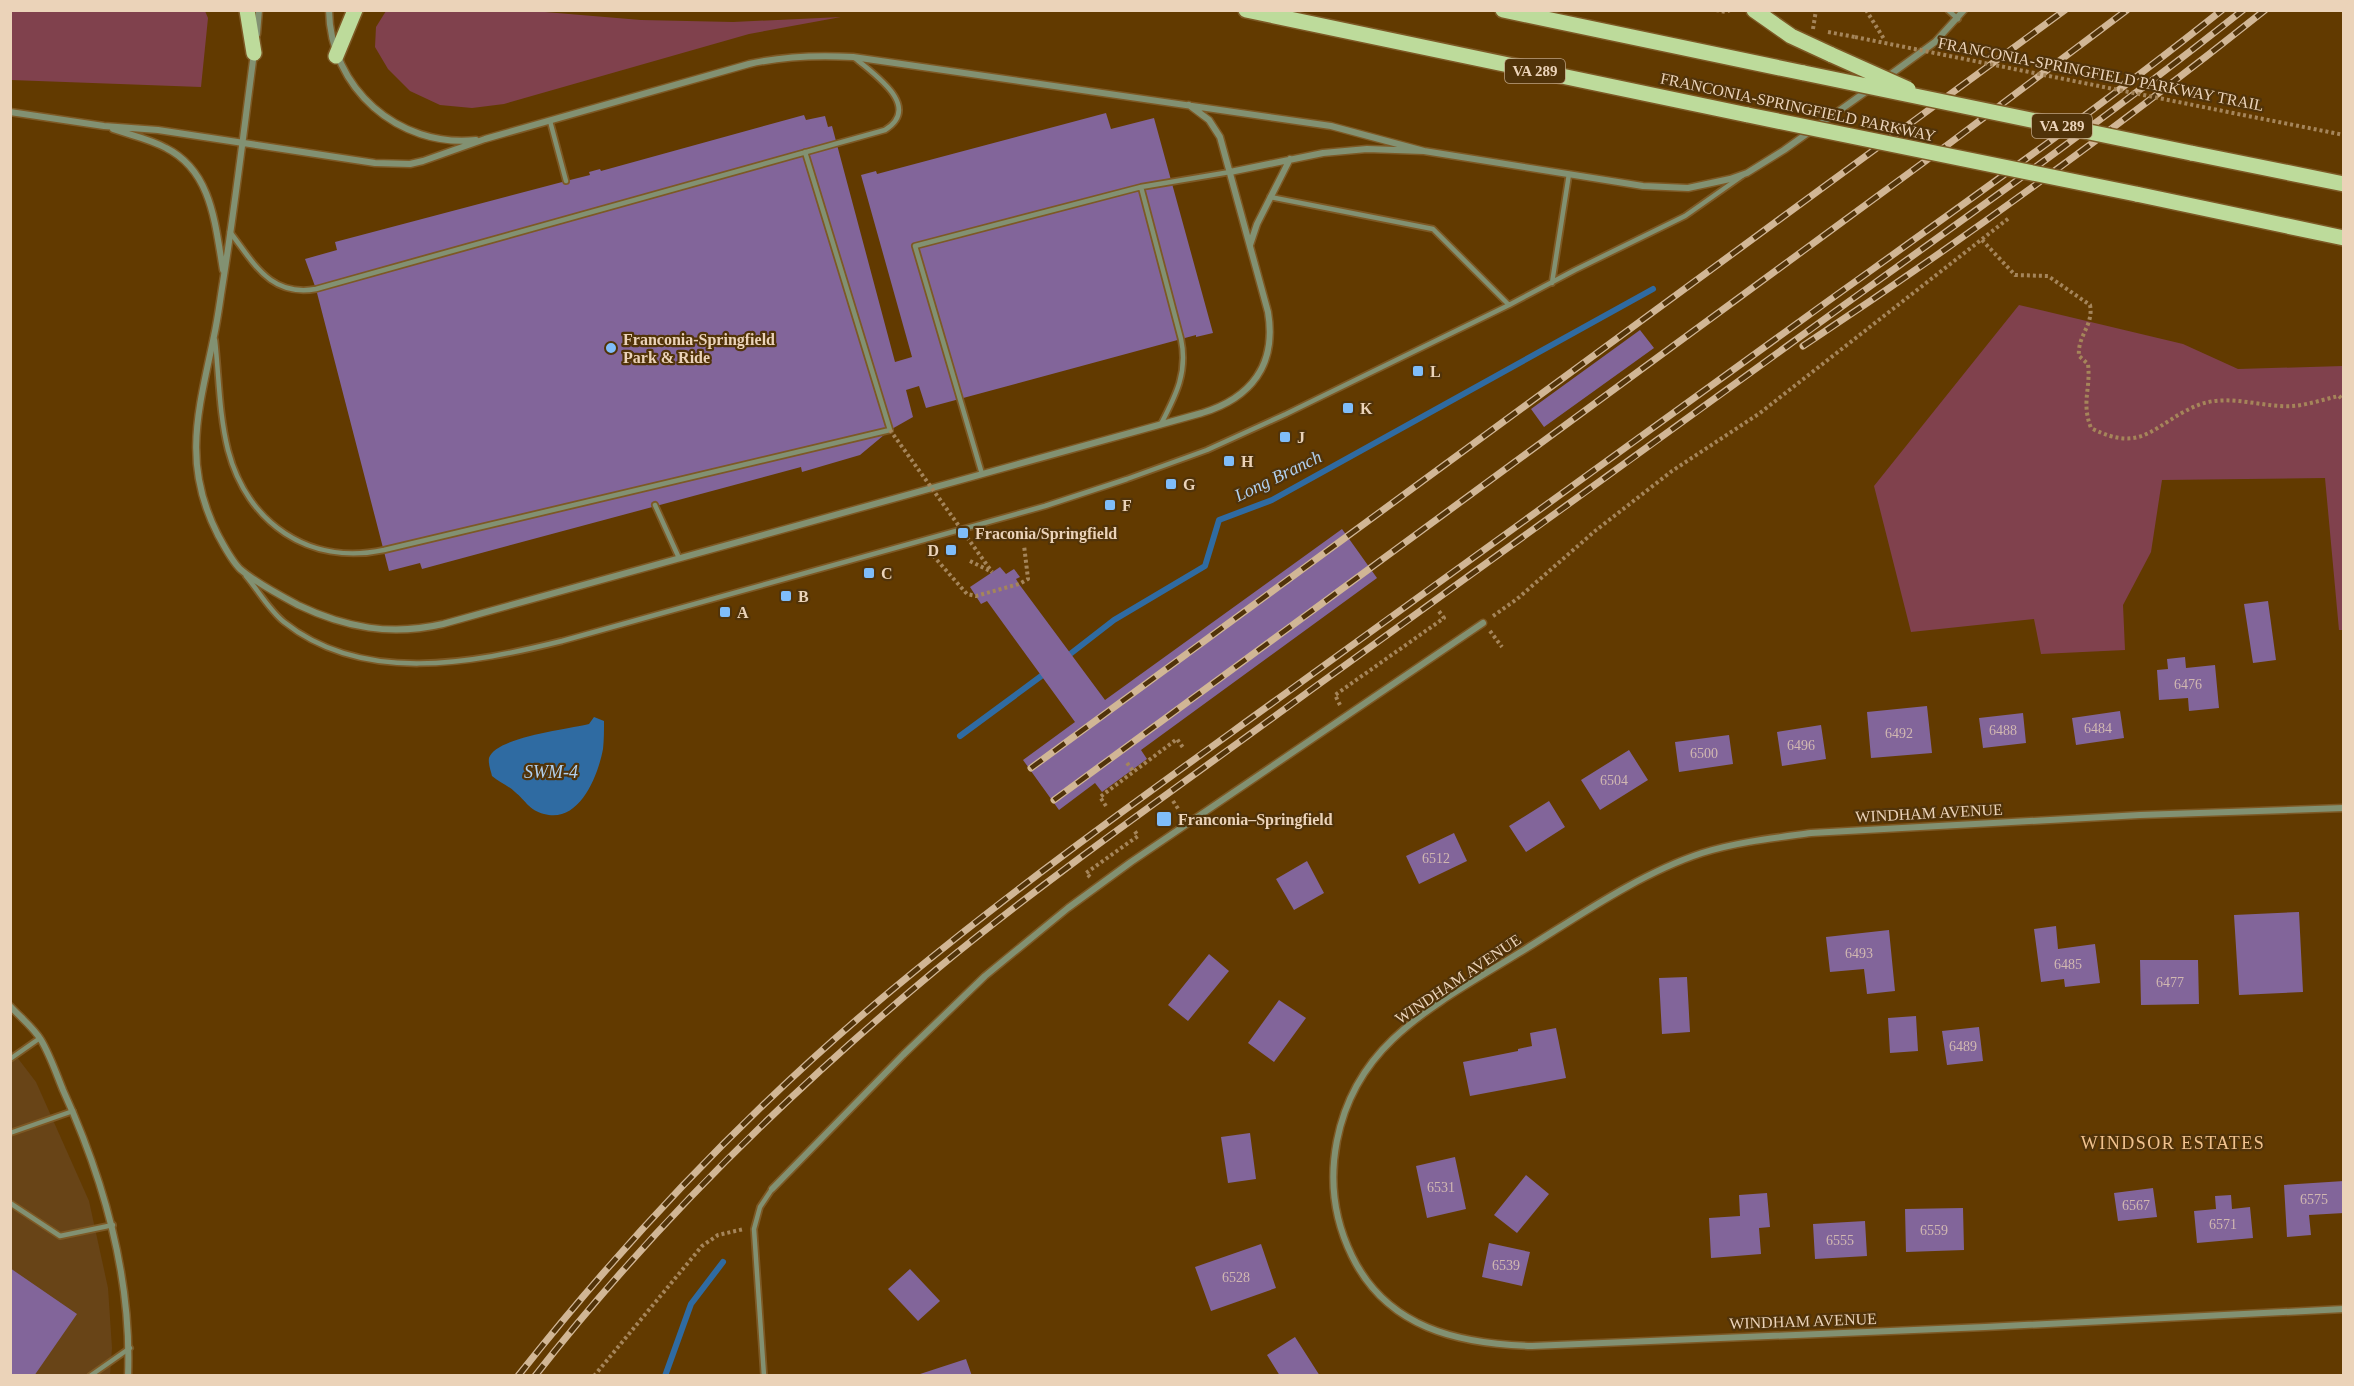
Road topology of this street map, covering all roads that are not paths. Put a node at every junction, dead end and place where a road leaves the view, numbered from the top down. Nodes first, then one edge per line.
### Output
1 (247, 10) edge
2 (260, 10) edge
3 (329, 10) edge
4 (355, 10) edge
5 (1503, 10) edge
6 (1754, 10) edge
7 (1948, 10) edge
8 (1964, 10) edge
9 (1244, 11) edge
10 (1958, 19) junction
11 (254, 53) junction
12 (336, 56) junction
13 (853, 57) junction
14 (1933, 100) junction
15 (1189, 105) junction
16 (10, 112) edge
17 (550, 121) junction
18 (104, 126) junction
19 (485, 139) junction
20 (242, 143) junction
21 (1424, 151) junction
22 (804, 152) junction
23 (1290, 159) junction
24 (1230, 172) junction
25 (1747, 173) junction
26 (1569, 174) junction
27 (567, 181) dead end
28 (2343, 184) edge
29 (1141, 187) junction
30 (1270, 197) junction
31 (230, 232) junction
32 (2343, 238) edge
33 (1250, 245) junction
34 (224, 275) junction
35 (1552, 283) junction
36 (1509, 305) junction
37 (215, 334) junction
38 (1161, 424) junction
39 (982, 474) junction
40 (655, 505) dead end
41 (679, 558) junction
42 (240, 569) junction
43 (1483, 623) road end
44 (2343, 808) edge
45 (10, 1006) edge
46 (40, 1038) junction
47 (10, 1059) edge
48 (73, 1111) junction
49 (10, 1133) edge
50 (772, 1189) joint
51 (10, 1203) edge
52 (112, 1225) junction
53 (2343, 1309) edge
54 (130, 1348) junction
55 (90, 1376) edge
56 (128, 1376) edge
57 (764, 1376) edge

1 - 11 main road
2 - 11 street
3 - 12 street
4 - 12 main road
5 - 14 main road, FRANCONIA-SPRINGFIELD PARKWAY / VA 289, bridge
6 - 14 main road, bridge
7 - 10 lane
8 - 10 street
9 - 32 main road, FRANCONIA-SPRINGFIELD PARKWAY / VA 289, bridge
10 - 25 street
11 - 20 street
12 - 19 street
13 - 15 street
13 - 17 street
13 - 22 lane
14 - 28 main road, FRANCONIA-SPRINGFIELD PARKWAY / VA 289, bridge
15 - 21 street
15 - 24 street
16 - 18 street
17 - 19 street
17 - 27 lane
18 - 20 street
18 - 34 street
19 - 20 street
20 - 31 street
21 - 23 street
21 - 26 street
22 - 31 lane
22 - 37 lane
23 - 24 street
23 - 30 street
24 - 29 lane
24 - 33 street
25 - 26 street
25 - 35 lane
26 - 35 lane
29 - 38 lane
29 - 39 lane
30 - 33 street
30 - 36 lane
31 - 34 street
33 - 38 street
34 - 37 street
35 - 36 lane
36 - 42 lane
37 - 42 street
38 - 39 street
39 - 41 street
40 - 41 lane
41 - 42 street
43 - 50 street
44 - 53 street, WINDHAM AVENUE
45 - 46 street
46 - 47 lane
46 - 48 street
48 - 49 lane
48 - 52 street
50 - 57 lane
51 - 52 lane
52 - 54 street
54 - 55 lane
54 - 56 street

